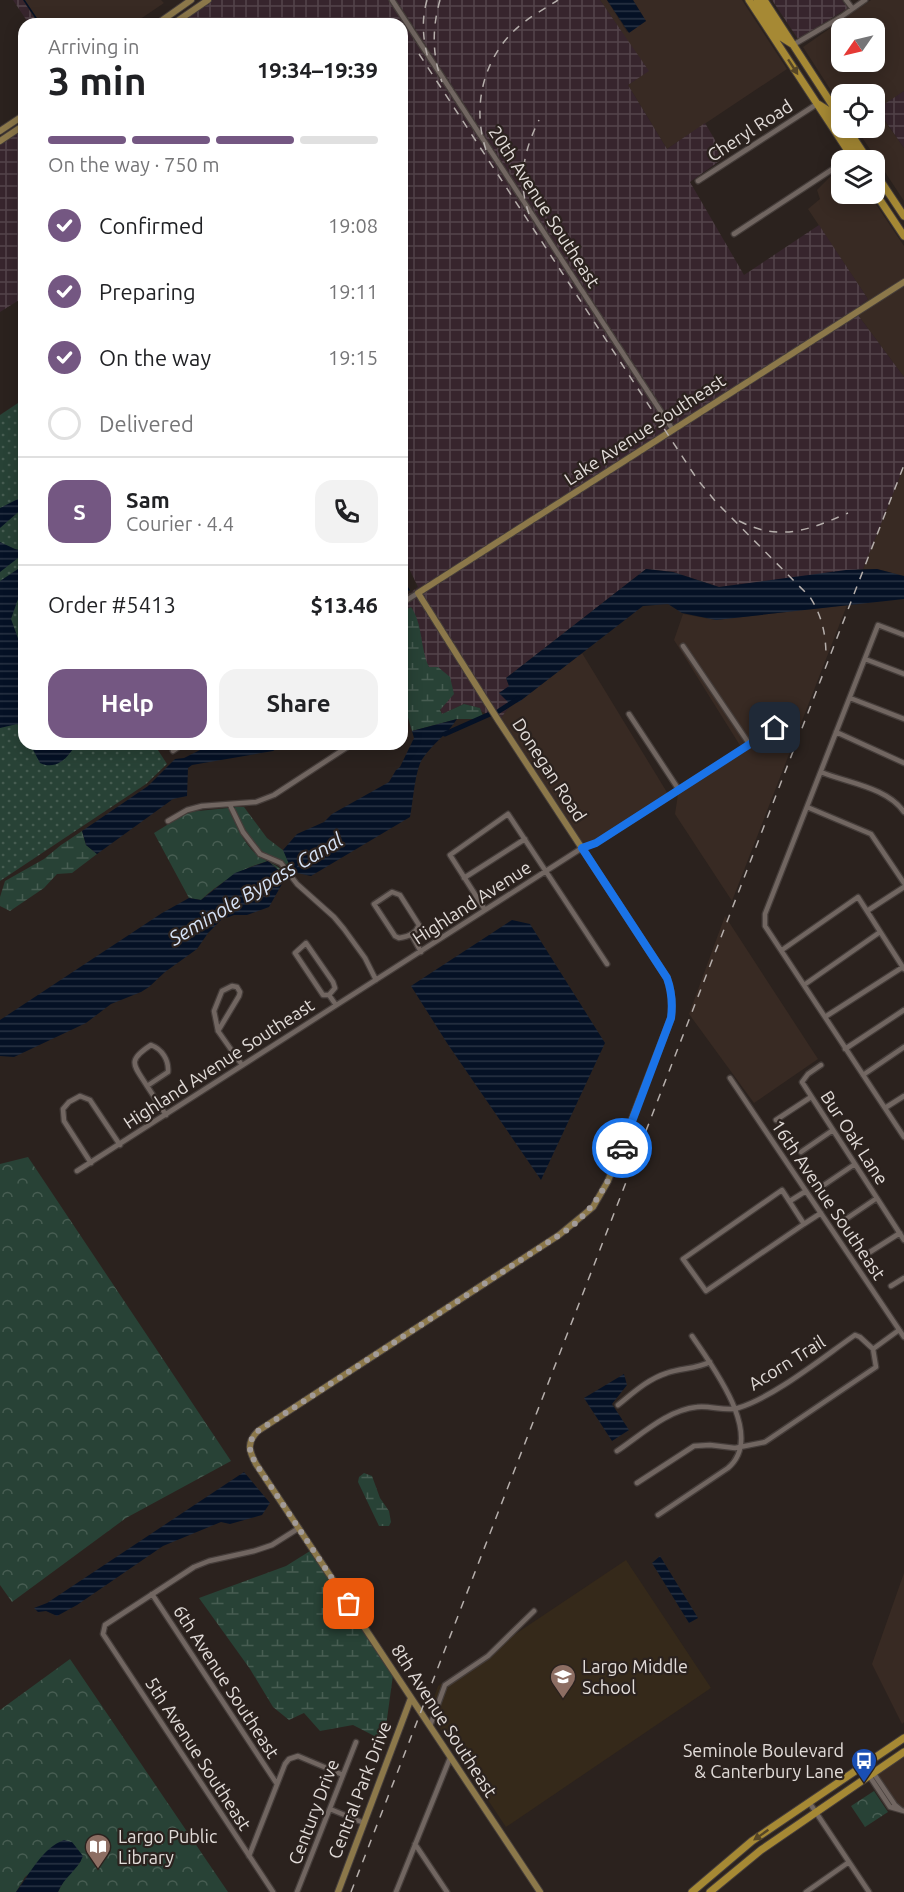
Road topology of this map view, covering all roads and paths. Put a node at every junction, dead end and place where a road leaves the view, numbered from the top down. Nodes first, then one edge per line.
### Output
1 (208, 0) edge
2 (392, 0) edge
3 (749, 0) edge
4 (757, 0) edge
5 (764, 0) edge
6 (846, 0) edge
7 (865, 0) edge
8 (188, 1) edge
9 (852, 8) junction
10 (165, 18) edge
11 (181, 18) edge
12 (404, 18) edge
13 (408, 24) edge
14 (793, 45) junction
15 (831, 103) edge
16 (817, 104) junction
17 (18, 119) edge
18 (18, 129) edge
19 (0, 131) edge
20 (0, 141) edge
21 (845, 150) edge
22 (854, 150) edge
23 (831, 170) edge
24 (698, 181) dead end
25 (885, 188) edge
26 (883, 204) edge
27 (904, 216) edge
28 (734, 234) dead end
29 (904, 236) edge
30 (904, 282) edge
31 (673, 430) junction
32 (418, 592) junction
33 (408, 599) edge
34 (904, 635) edge
35 (683, 646) dead end
36 (865, 659) junction
37 (904, 674) edge
38 (850, 698) junction
39 (629, 714) dead end
40 (904, 719) edge
41 (775, 728) dead end
42 (836, 732) junction
43 (750, 745) junction
44 (343, 750) edge
45 (904, 763) edge
46 (821, 772) junction
47 (679, 790) junction
48 (230, 805) junction
49 (807, 807) junction
50 (904, 812) edge
51 (168, 821) dead end
52 (525, 839) junction
53 (582, 848) junction
54 (546, 871) junction
55 (464, 878) junction
56 (904, 883) edge
57 (904, 887) edge
58 (485, 910) junction
59 (867, 911) junction
60 (880, 932) junction
61 (411, 934) junction
62 (782, 950) junction
63 (421, 952) junction
64 (607, 964) dead end
65 (903, 968) edge
66 (376, 980) junction
67 (804, 985) junction
68 (329, 994) junction
69 (336, 1005) junction
70 (904, 1010) edge
71 (825, 1017) junction
72 (218, 1031) junction
73 (904, 1047) edge
74 (845, 1049) junction
75 (242, 1065) junction
76 (821, 1065) dead end
77 (863, 1075) junction
78 (730, 1078) dead end
79 (147, 1086) junction
80 (904, 1096) edge
81 (811, 1097) junction
82 (885, 1108) junction
83 (166, 1115) junction
84 (776, 1120) dead end
85 (833, 1130) junction
86 (904, 1137) edge
87 (120, 1144) junction
88 (801, 1152) dead end
89 (91, 1163) junction
90 (855, 1164) junction
91 (77, 1171) dead end
92 (824, 1185) dead end
93 (806, 1191) junction
94 (877, 1198) junction
95 (790, 1201) junction
96 (821, 1213) junction
97 (846, 1219) dead end
98 (804, 1224) junction
99 (900, 1233) junction
100 (904, 1239) edge
101 (870, 1252) dead end
102 (904, 1278) edge
103 (891, 1286) dead end
104 (899, 1330) junction
105 (692, 1336) dead end
106 (904, 1337) edge
107 (873, 1349) junction
108 (710, 1362) junction
109 (618, 1405) dead end
110 (735, 1410) junction
111 (249, 1443) joint
112 (741, 1447) junction
113 (616, 1451) dead end
114 (637, 1483) dead end
115 (658, 1515) dead end
116 (299, 1528) junction
117 (152, 1594) junction
118 (534, 1611) dead end
119 (411, 1698) junction
120 (430, 1726) junction
121 (904, 1738) edge
122 (356, 1742) dead end
123 (904, 1752) edge
124 (450, 1758) junction
125 (864, 1764) junction
126 (343, 1775) junction
127 (871, 1775) junction
128 (277, 1784) junction
129 (809, 1801) junction
130 (330, 1809) junction
131 (904, 1811) edge
132 (816, 1812) junction
133 (364, 1823) junction
134 (415, 1844) junction
135 (249, 1856) junction
136 (849, 1862) junction
137 (273, 1892) edge
138 (297, 1892) edge
139 (338, 1892) edge
140 (396, 1892) edge
141 (447, 1892) edge
142 (540, 1892) edge
143 (692, 1892) edge
144 (710, 1892) edge
145 (806, 1892) edge
146 (869, 1892) edge

1 - 11 street
2 - 12 street, 20th Avenue Southeast
3 -> 16 main road
4 - 14 main road
5 - 14 main road
6 - 9 street
7 - 9 street
8 - 10 street
9 - 14 street
13 - 31 street, 20th Avenue Southeast
14 - 15 main road
16 - 21 main road
16 - 22 main road
16 - 24 street, Cheryl Road
17 - 19 street
18 - 20 street
23 - 28 street
25 - 27 main road
26 - 29 main road
30 - 31 street, Lake Avenue Southeast
31 - 32 street, Lake Avenue Southeast
32 - 33 street, Lake Avenue Southeast
32 - 53 street, Donegan Road
34 - 36 street
35 - 43 street
36 - 37 street
36 - 38 street
38 - 40 street
38 - 42 street
39 - 47 street
41 - 43 street, Highland Avenue
42 - 45 street
42 - 46 street
43 - 47 street, Highland Avenue
44 - 48 street
46 - 49 street
46 - 50 street
47 - 53 street, Highland Avenue
48 - 51 street
48 - 66 street
49 - 56 street
49 - 62 street
52 - 54 street
52 - 55 street
52 - 55 street
53 - 54 street, Highland Avenue
53 - 111 street, Donegan Road
54 - 58 street, Highland Avenue
54 - 64 street
55 - 58 street
57 - 59 street
58 - 63 street, Highland Avenue
59 - 60 street
59 - 62 street
60 - 65 street
60 - 67 street
61 - 61 street
61 - 63 street
62 - 67 street
63 - 66 street, Highland Avenue
65 - 71 street
66 - 69 street, Highland Avenue Southeast
67 - 71 street
68 - 68 street
68 - 69 street
69 - 75 street, Highland Avenue Southeast
70 - 74 street
71 - 74 street
72 - 72 street
72 - 75 street
73 - 77 street
74 - 77 street
75 - 83 street, Highland Avenue Southeast
76 - 81 street, Bur Oak Lane
77 - 82 street
78 - 93 street, 16th Avenue Southeast
79 - 79 street
79 - 83 street
80 - 82 street
81 - 84 street
81 - 85 street, Bur Oak Lane
82 - 86 street
83 - 87 street, Highland Avenue Southeast
85 - 88 street
85 - 90 street, Bur Oak Lane
87 - 89 street, Highland Avenue Southeast
87 - 89 street
89 - 91 street, Highland Avenue Southeast
90 - 92 street
90 - 94 street, Bur Oak Lane
93 - 95 street
93 - 96 street, 16th Avenue Southeast
94 - 97 street
94 - 99 street, Bur Oak Lane
95 - 98 street
95 - 98 street
96 - 98 street
96 - 104 street, 16th Avenue Southeast
99 - 100 street, Bur Oak Lane
99 - 101 street
102 - 103 street
104 - 106 street, 16th Avenue Southeast
104 - 107 street
105 - 108 street
107 - 110 street, Acorn Trail
107 - 112 street
108 - 109 street
108 - 110 street
110 - 112 street
110 - 113 street, Acorn Trail
111 - 116 street, 8th Avenue Southeast
112 - 114 street
112 - 115 street
116 - 117 street
116 - 119 street, 8th Avenue Southeast
117 - 128 street, 6th Avenue Southeast
117 - 135 street, 5th Avenue Southeast
118 - 120 street
119 - 120 street, 8th Avenue Southeast
119 - 133 street, Central Park Drive
120 - 124 street, 8th Avenue Southeast
121 - 125 main road
122 - 126 street, Century Drive
123 - 127 main road
124 - 134 street
124 - 142 street, 8th Avenue Southeast
125 - 127 street
125 - 129 main road
126 - 128 street
126 - 130 street, Century Drive
127 - 131 street
127 - 132 main road
128 - 135 street
129 - 132 street
129 -> 143 main road
130 - 133 street
130 - 138 street, Century Drive
132 - 136 street
132 - 144 main road
133 - 139 street, Central Park Drive
134 - 140 street
134 - 141 street
135 - 137 street, 5th Avenue Southeast
136 - 145 street
136 - 146 street

